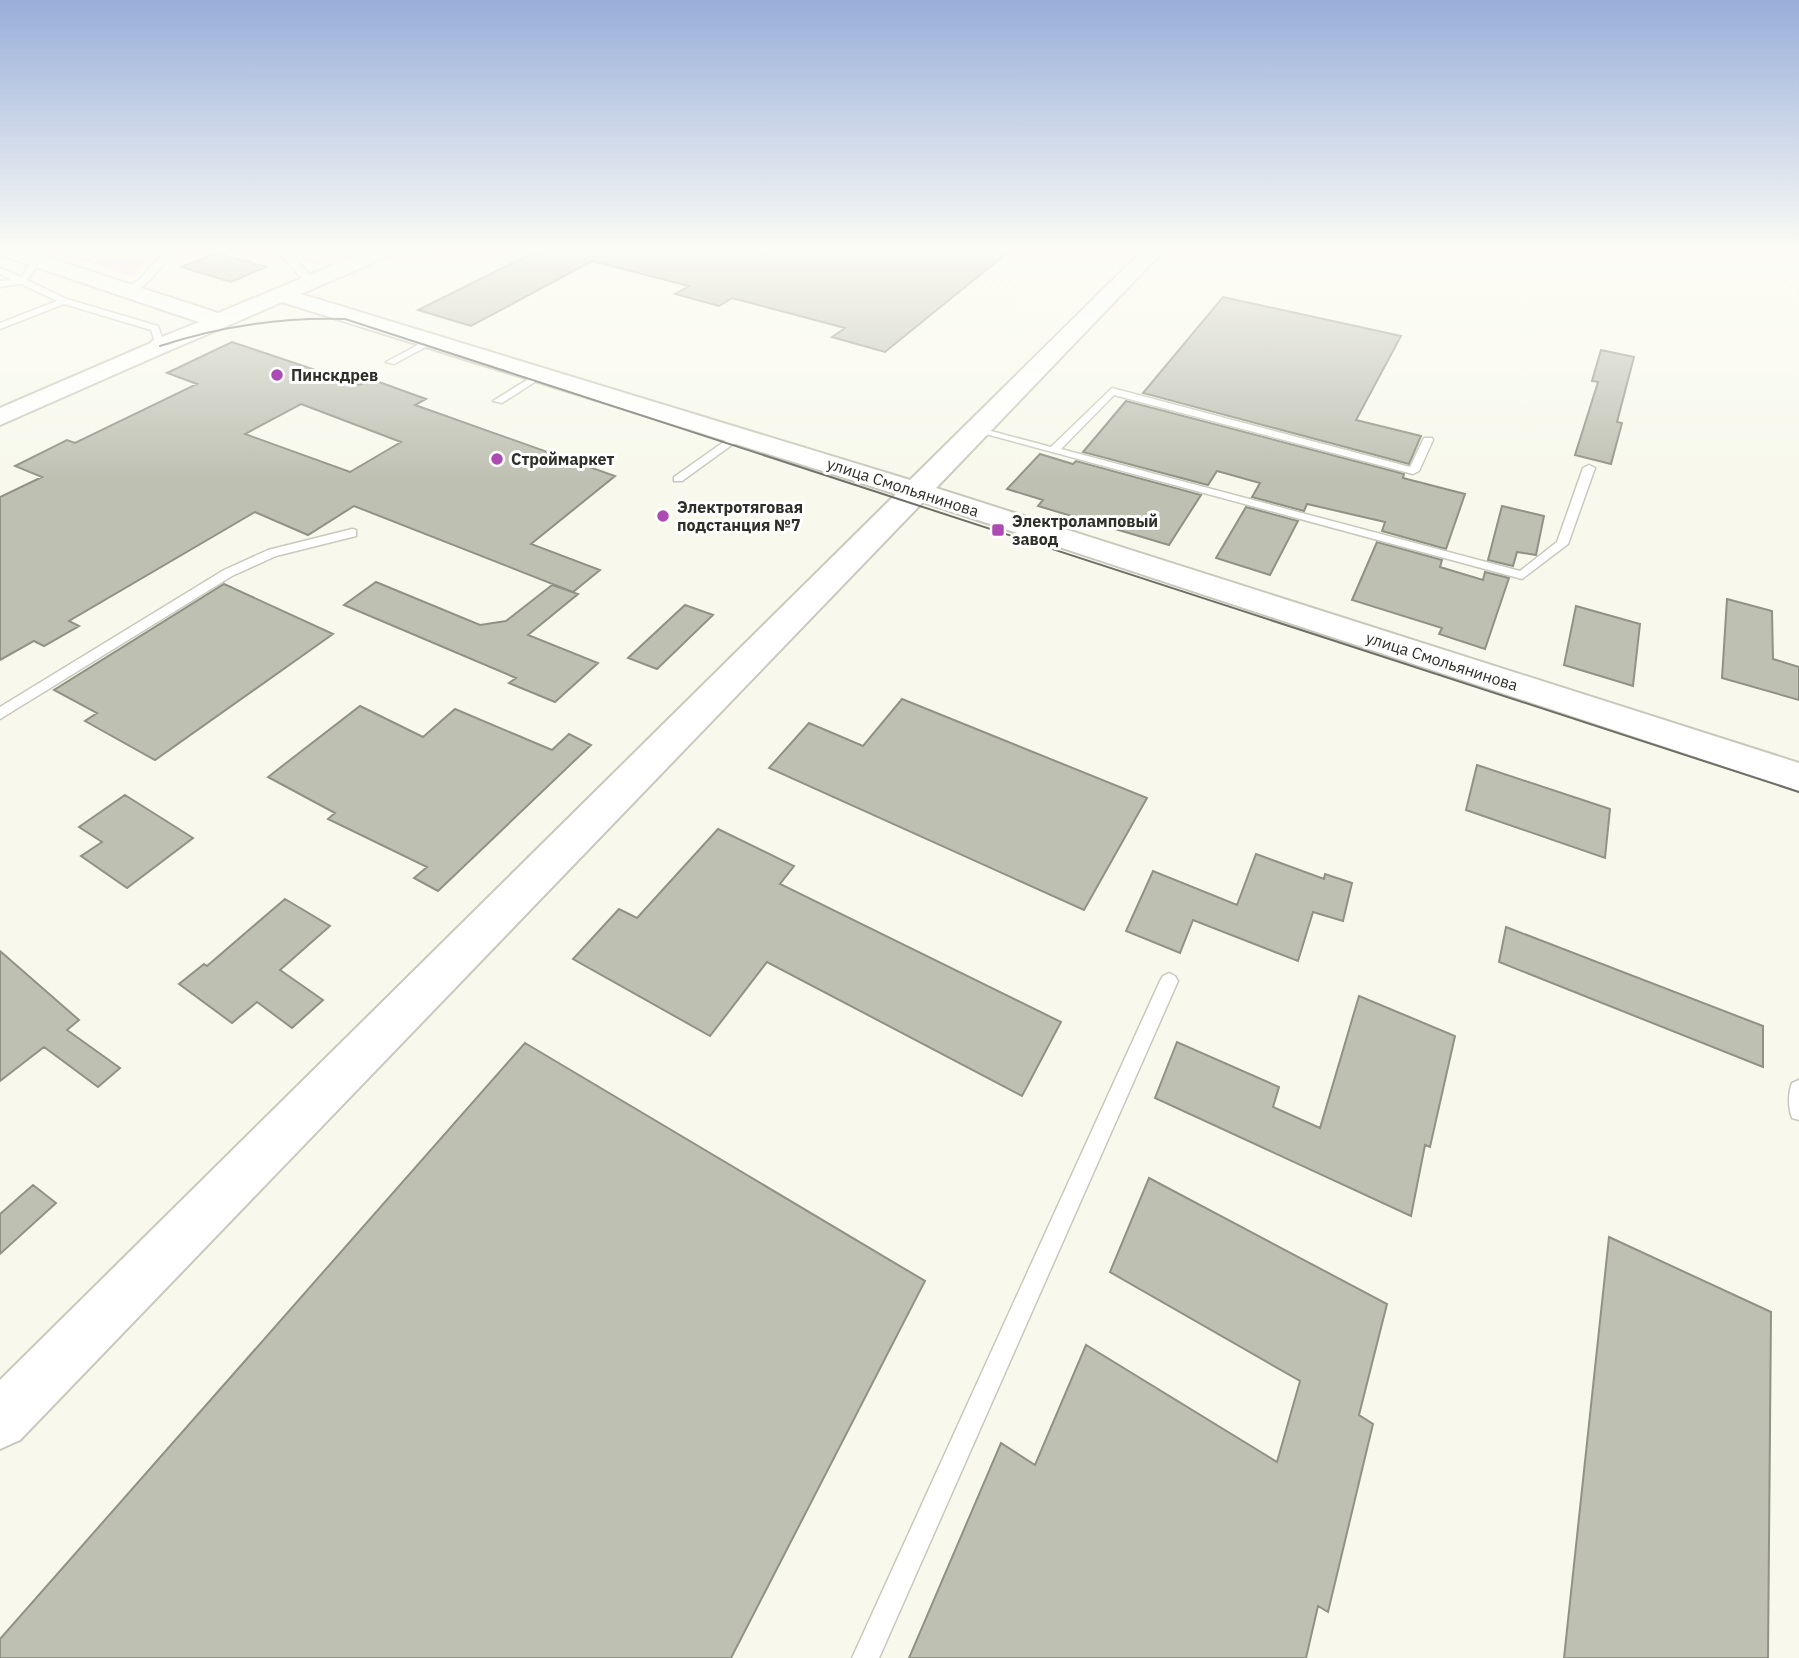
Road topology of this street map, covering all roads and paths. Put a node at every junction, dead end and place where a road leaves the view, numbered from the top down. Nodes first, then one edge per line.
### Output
1 (150, 326) edge
2 (206, 326) edge
3 (385, 326) edge
4 (1078, 326) edge
5 (432, 341) junction
6 (160, 346) junction
7 (391, 362) dead end
8 (541, 374) junction
9 (498, 401) dead end
10 (0, 418) edge
11 (976, 430) junction
12 (739, 436) junction
13 (1428, 440) dead end
14 (1054, 450) junction
15 (1589, 468) dead end
16 (678, 479) dead end
17 (916, 491) junction
18 (352, 533) dead end
19 (0, 714) edge
20 (1799, 777) edge
21 (1169, 981) dead end
22 (1799, 1089) edge
23 (1799, 1111) edge
24 (0, 1420) edge
25 (865, 1658) edge

1 - 6 lane
2 - 6 street
3 - 5 street, улица Смольянинова
4 - 11 street
5 - 7 lane
5 - 8 street, улица Смольянинова
6 - 10 street
8 - 9 lane
8 - 12 street, улица Смольянинова
11 - 14 lane
11 - 17 street
12 - 16 lane
12 - 17 street, улица Смольянинова
13 - 14 lane
14 - 15 lane
17 - 20 street, улица Смольянинова
17 - 24 street
18 - 19 lane
21 - 25 lane
22 - 23 lane

